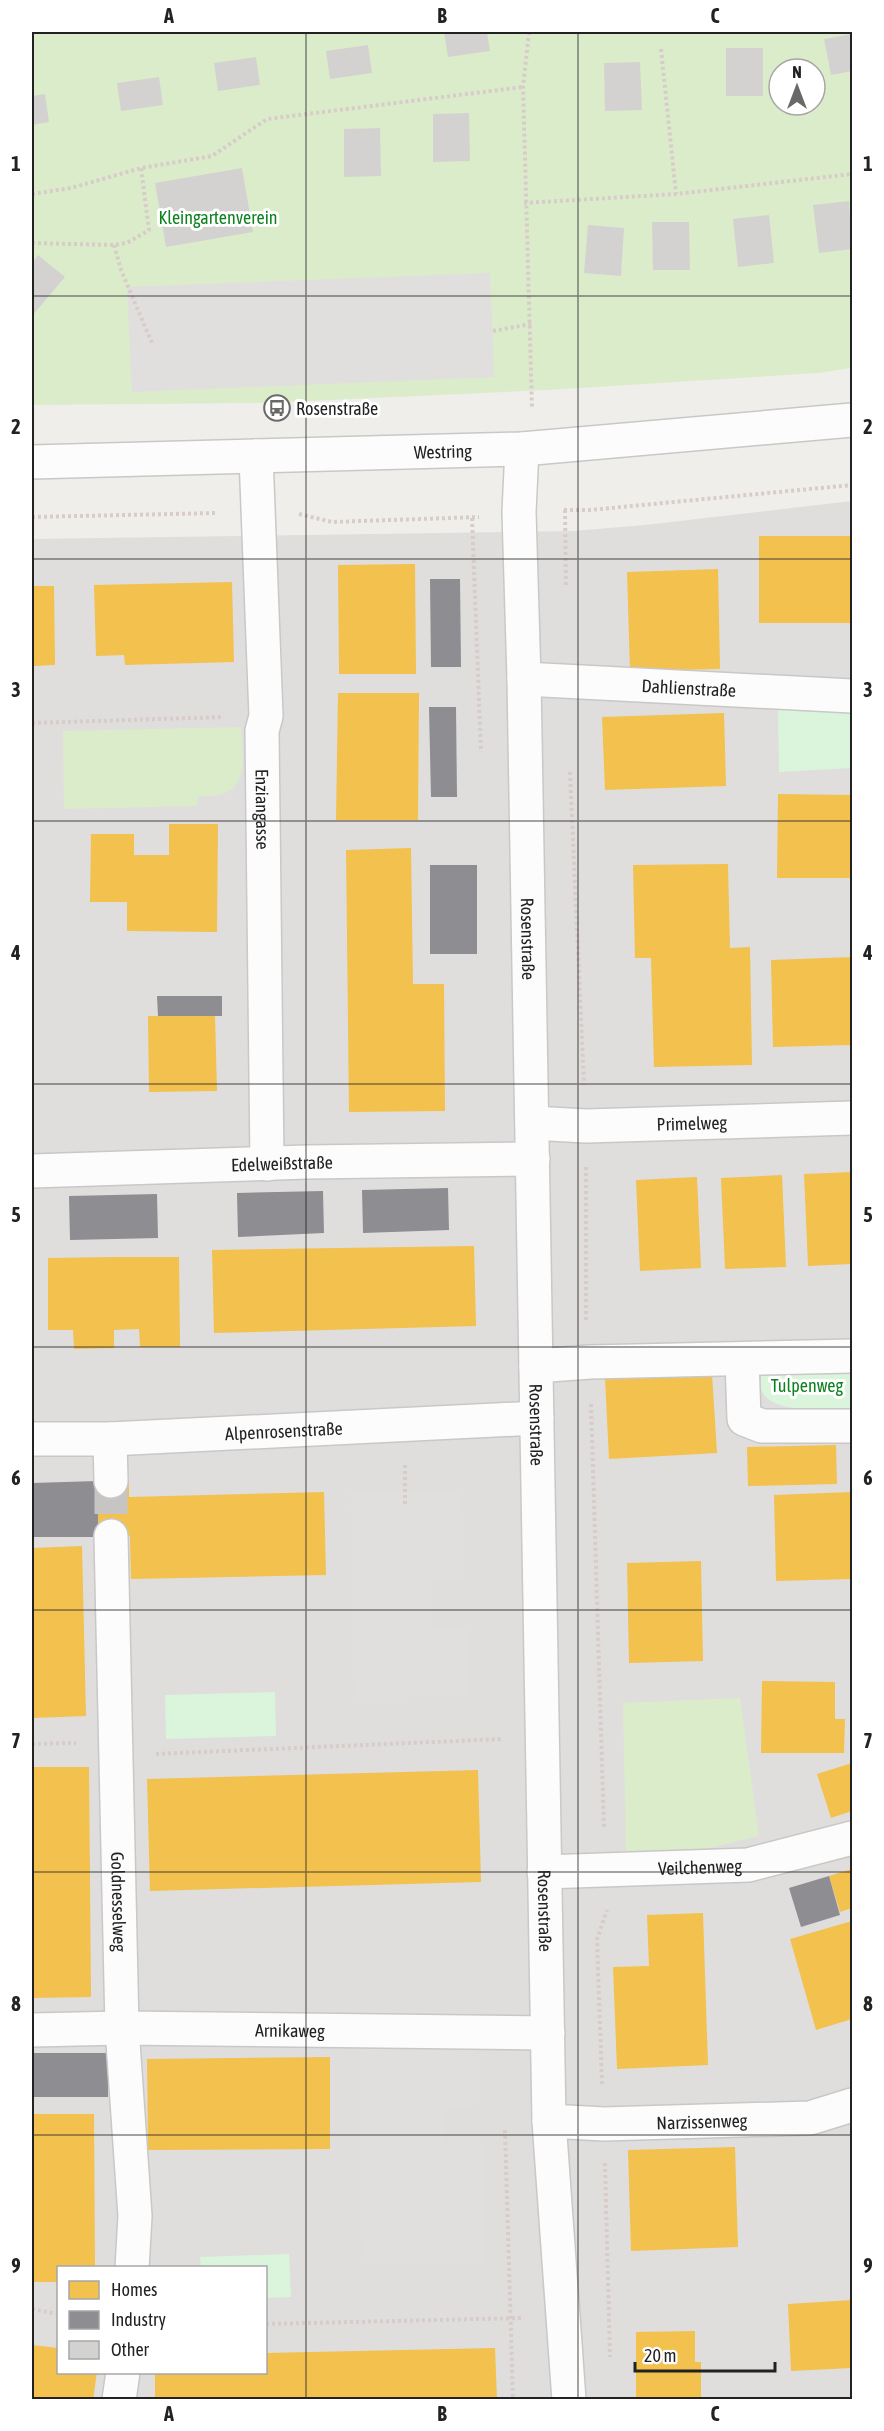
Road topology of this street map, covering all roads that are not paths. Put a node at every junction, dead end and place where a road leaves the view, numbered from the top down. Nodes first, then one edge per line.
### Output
1 (852, 420) edge
2 (522, 449) junction
3 (256, 456) junction
4 (32, 462) edge
5 (524, 679) junction
6 (852, 696) edge
7 (852, 1118) edge
8 (532, 1123) junction
9 (533, 1159) junction
10 (267, 1164) junction
11 (32, 1171) edge
12 (852, 1356) edge
13 (741, 1359) junction
14 (536, 1366) junction
15 (537, 1418) junction
16 (852, 1426) edge
17 (32, 1439) edge
18 (110, 1439) junction
19 (111, 1481) tunnel mouth
20 (111, 1536) tunnel mouth
21 (852, 1838) edge
22 (544, 1872) junction
23 (122, 2028) junction
24 (32, 2030) edge
25 (548, 2033) junction
26 (852, 2105) edge
27 (549, 2121) junction
28 (132, 2266) edge
29 (123, 2374) edge
30 (119, 2400) edge
31 (569, 2400) edge

1 - 2 street, Westring
2 - 3 street, Westring
2 - 5 street, Rosenstraße
3 - 4 street, Westring
3 - 10 street, Enziangasse
5 - 6 street, Dahlienstraße
5 - 8 street, Rosenstraße
7 - 8 street, Primelweg
8 - 9 street, Rosenstraße
9 - 10 street, Edelweißstraße
9 - 14 street, Rosenstraße
10 - 11 street, Edelweißstraße
12 - 13 street
13 - 14 street
13 - 16 street
14 - 15 street, Rosenstraße
15 - 18 street, Alpenrosenstraße
15 - 22 street, Rosenstraße
17 - 18 street, Alpenrosenstraße
18 - 19 street
20 - 23 street, Goldnesselweg
21 - 22 street, Veilchenweg
22 - 25 street, Rosenstraße
23 - 24 street, Arnikaweg
23 - 25 street, Arnikaweg
23 - 28 street, Goldnesselweg
25 - 27 street, Rosenstraße
26 - 27 street, Narzissenweg
27 - 31 street, Rosenstraße
29 - 30 street

